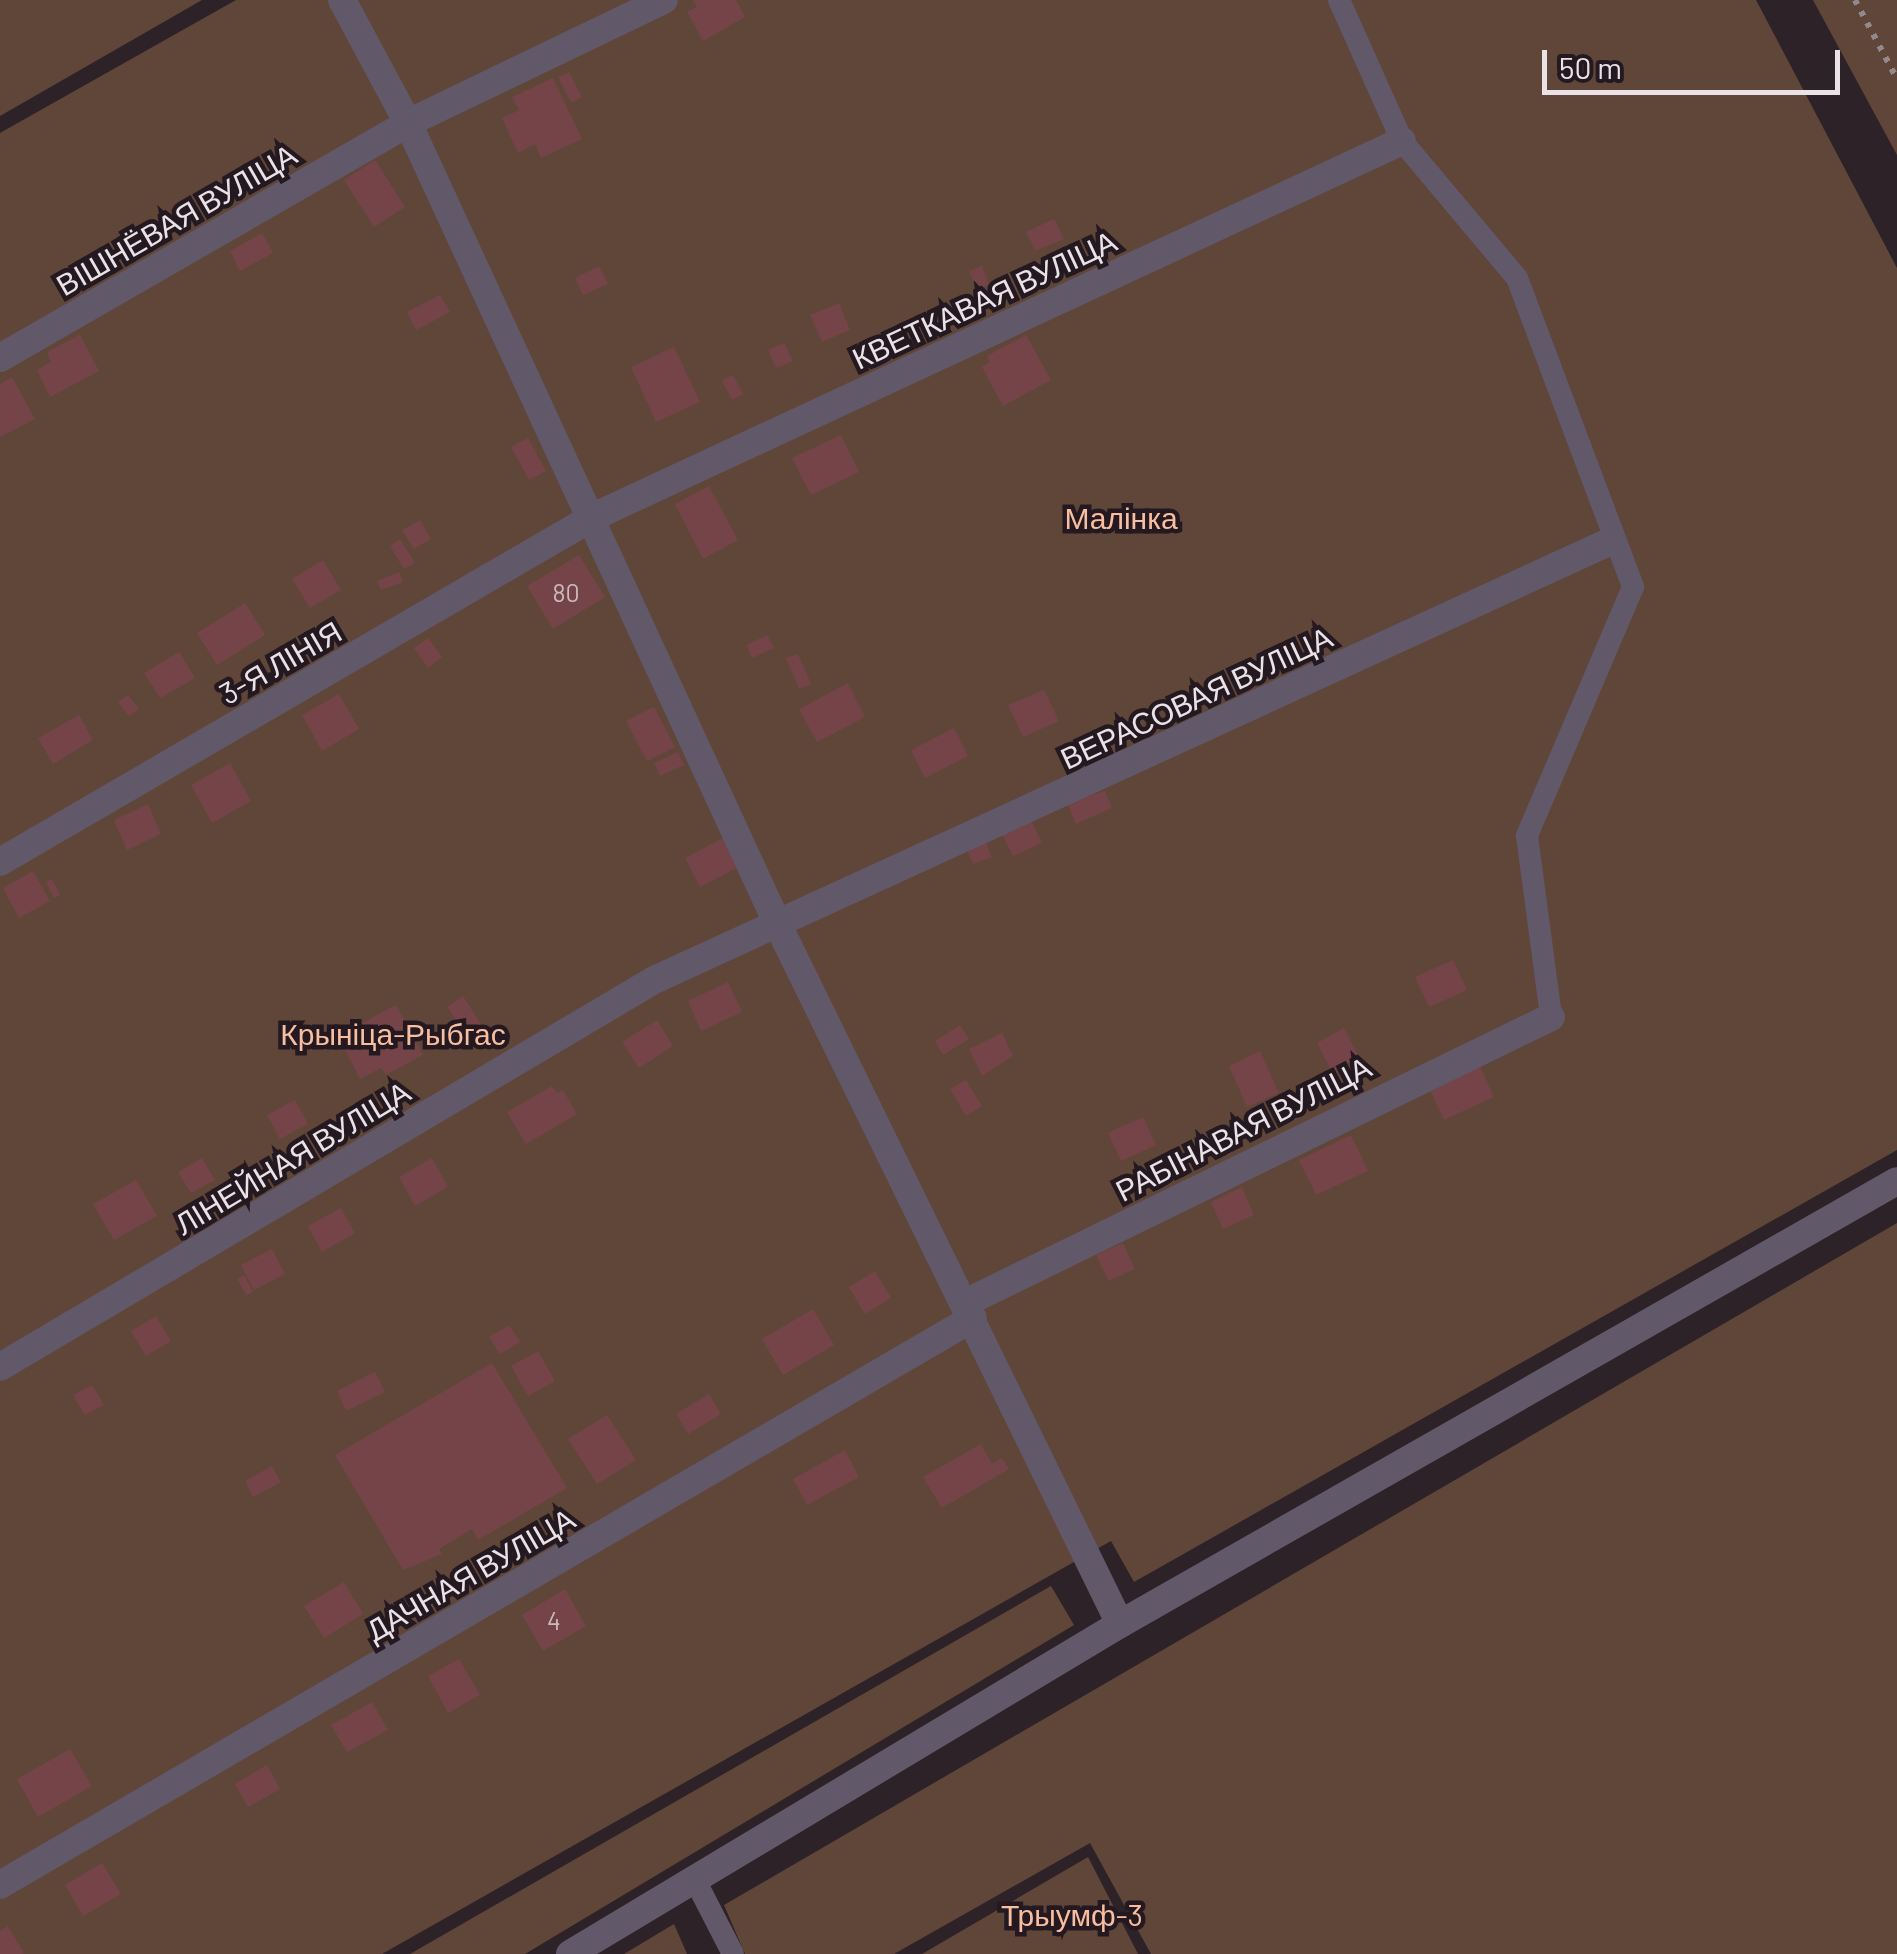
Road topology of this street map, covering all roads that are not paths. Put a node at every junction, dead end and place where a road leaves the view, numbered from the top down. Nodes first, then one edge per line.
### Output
1 (342, 0) edge
2 (664, 0) edge
3 (1339, 0) edge
4 (396, 130) junction
5 (1402, 141) junction
6 (0, 358) edge
7 (593, 517) junction
8 (1610, 541) junction
9 (0, 862) edge
10 (779, 927) junction
11 (1552, 1017) joint
12 (1897, 1181) edge
13 (969, 1311) junction
14 (0, 1367) edge
15 (1120, 1624) junction
16 (694, 1878) junction
17 (0, 1885) edge
18 (570, 1954) edge
19 (733, 1954) edge

1 - 4 street
2 - 4 street, ВІШНЁВАЯ ВУЛІЦА
3 - 5 lane
4 - 6 street, ВІШНЁВАЯ ВУЛІЦА
4 - 7 street
5 - 7 street, КВЕТКАВАЯ ВУЛІЦА
5 - 8 lane
7 - 9 street, 3-Я ЛІНІЯ
7 - 10 street
8 - 10 street, ВЕРАСОВАЯ ВУЛІЦА
8 - 11 lane
10 - 13 street
10 - 14 street, ЛІНЕЙНАЯ ВУЛІЦА
11 - 13 street, РАБІНАВАЯ ВУЛІЦА
12 - 15 street
13 - 15 street
13 - 17 street, ДАЧНАЯ ВУЛІЦА
15 - 16 street
16 - 18 street
16 - 19 lane

